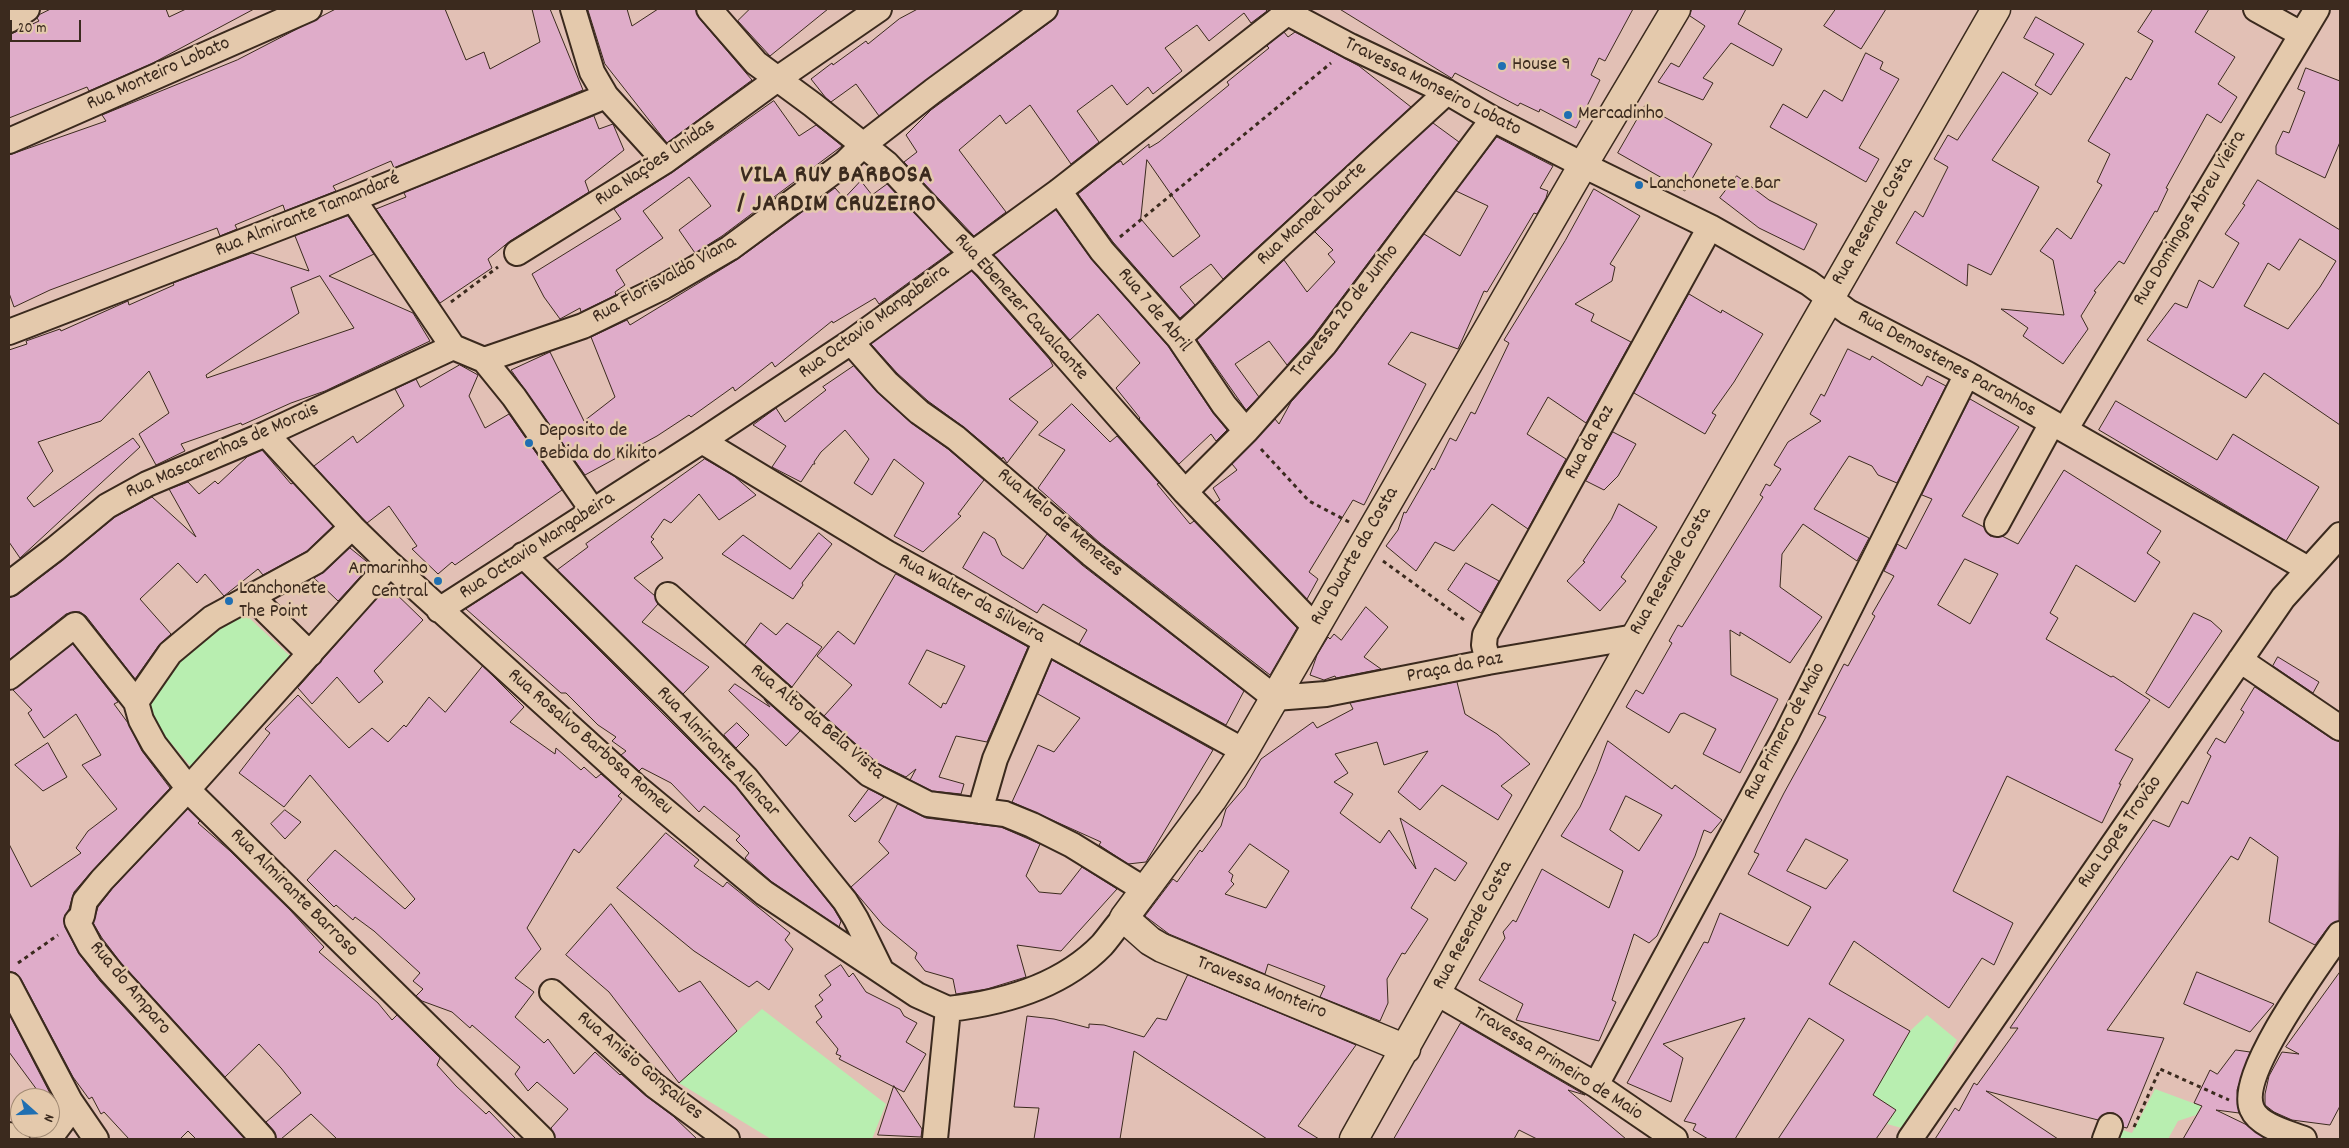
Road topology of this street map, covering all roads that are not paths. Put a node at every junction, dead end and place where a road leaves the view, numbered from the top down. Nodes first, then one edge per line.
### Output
1 (27, 9) edge
2 (309, 9) edge
3 (573, 9) edge
4 (709, 9) edge
5 (879, 9) edge
6 (1045, 9) edge
7 (1676, 9) edge
8 (1996, 9) edge
9 (2256, 9) edge
10 (2317, 9) edge
11 (1287, 10) edge
12 (9, 20) edge
13 (2301, 34) junction
14 (776, 80) junction
15 (1447, 92) junction
16 (606, 96) junction
17 (1494, 119) junction
18 (9, 141) edge
19 (863, 145) junction
20 (665, 162) junction
21 (1583, 165) junction
22 (1059, 191) junction
23 (354, 199) junction
24 (1710, 227) junction
25 (972, 252) junction
26 (516, 253) road end
27 (1831, 298) junction
28 (9, 332) edge
29 (1179, 338) junction
30 (851, 342) junction
31 (453, 347) junction
32 (484, 360) junction
33 (1967, 374) junction
34 (2059, 427) junction
35 (1246, 431) junction
36 (266, 434) junction
37 (702, 441) junction
38 (1184, 492) junction
39 (593, 512) junction
40 (1997, 524) dead end
41 (352, 527) junction
42 (2340, 534) edge
43 (523, 555) junction
44 (390, 564) junction
45 (2308, 569) junction
46 (9, 584) edge
47 (668, 595) dead end
48 (252, 597) junction
49 (439, 610) junction
50 (1315, 627) junction
51 (1635, 637) junction
52 (1045, 642) junction
53 (310, 654) junction
54 (2240, 660) junction
55 (1488, 662) junction
56 (9, 677) edge
57 (1275, 698) junction
58 (136, 702) junction
59 (2340, 728) edge
60 (1244, 751) junction
61 (189, 788) junction
62 (980, 811) junction
63 (1145, 890) junction
64 (1124, 918) junction
65 (2340, 934) edge
66 (13, 974) edge
67 (883, 974) junction
68 (552, 992) dead end
69 (1437, 993) junction
70 (948, 1009) junction
71 (1406, 1049) junction
72 (1596, 1084) junction
73 (70, 1101) junction
74 (9, 1135) edge
75 (18, 1139) edge
76 (49, 1139) edge
77 (96, 1139) edge
78 (263, 1139) edge
79 (542, 1139) edge
80 (727, 1139) edge
81 (936, 1139) edge
82 (1354, 1139) edge
83 (1675, 1139) edge
84 (1910, 1139) edge
85 (2304, 1139) edge

1 - 12 street
2 - 18 street, Rua Monteiro Lobato
3 - 16 street
4 - 14 street, Rua Ebenezer Cavalcante
5 - 14 street, Rua Nações Unidas
6 - 19 street, Rua Florisvaldo Viana
7 - 21 main road, Rua Duarte da Costa
8 - 27 main road, Rua Resende Costa
9 - 13 street
10 - 13 street, Rua Domingos Abreu Vieira
11 - 15 street, Travessa Monseiro Lobato
11 - 22 street, Rua Octavio Mangabeira
13 - 34 street, Rua Domingos Abreu Vieira
14 - 19 street, Rua Ebenezer Cavalcante
14 - 20 street, Rua Nações Unidas
15 - 17 street, Travessa Monseiro Lobato
15 - 29 street, Rua Manoel Duarte
16 - 20 street
16 - 23 street, Rua Almirante Tamandaré
17 - 21 street, Travessa Monseiro Lobato
17 - 35 street, Travessa 20 de Junho
19 - 25 street, Rua Ebenezer Cavalcante
19 - 32 street, Rua Florisvaldo Viana
20 - 26 street, Rua Nações Unidas
21 - 24 street, Rua Demostenes Paranhos
21 - 50 main road, Rua Duarte da Costa
22 - 25 street, Rua Octavio Mangabeira
22 - 29 street, Rua 7 de Abril
23 - 28 street, Rua Almirante Tamandaré
23 - 31 street
24 - 27 street, Rua Demostenes Paranhos
24 - 55 street, Rua da Paz
25 - 30 street, Rua Octavio Mangabeira
25 - 38 street, Rua Ebenezer Cavalcante
27 - 33 street, Rua Demostenes Paranhos
27 - 51 main road, Rua Resende Costa
29 - 35 street, Rua 7 de Abril
30 - 37 street, Rua Octavio Mangabeira
30 - 57 street, Rua Melo de Menezes
31 - 32 street
31 - 36 street, Rua Mascarenhas de Morais
32 - 39 street
33 - 34 street, Rua Demostenes Paranhos
33 - 72 street, Rua Primero de Maio
34 - 40 street, Rua Domingos Abreu Vieira
34 - 45 street, Rua Demostenes Paranhos
35 - 38 street, Travessa 20 de Junho
36 - 41 street, Rua Rosalvo Barbosa Romeu
36 - 46 street, Rua Mascarenhas de Morais
37 - 39 street, Rua Octavio Mangabeira
37 - 52 street, Rua Walter da Silveira
38 - 50 street, Rua Ebenezer Cavalcante
39 - 43 street, Rua Octavio Mangabeira
41 - 44 street, Rua Rosalvo Barbosa Romeu
41 - 48 street
42 - 45 street, Rua Lopes Trovão
43 - 49 street, Rua Octavio Mangabeira
43 - 67 street, Rua Almirante Alencar
44 - 49 street, Rua Rosalvo Barbosa Romeu
44 - 53 street, Rua do Amparo
45 - 54 street, Rua Lopes Trovão
47 - 62 street, Rua Alto da Bela Vista
48 - 53 street
48 - 58 street
49 - 67 street, Rua Rosalvo Barbosa Romeu
50 - 57 main road, Rua Duarte da Costa
51 - 55 street, Praça da Paz
51 - 69 main road, Rua Resende Costa
52 - 60 street, Rua Walter da Silveira
52 - 62 street
53 - 61 street, Rua do Amparo
54 - 59 street
54 - 84 street, Rua Lopes Trovão
55 - 57 street, Praça da Paz
56 - 58 street, Rua Almirante Barroso
57 - 60 main road, Rua Duarte da Costa
58 - 61 street, Rua Almirante Barroso
60 - 63 main road, Rua Duarte da Costa
61 - 78 street, Rua do Amparo
61 - 79 street, Rua Almirante Barroso
62 - 63 street, Rua Alto da Bela Vista
63 - 64 main road, Rua Duarte da Costa
64 - 70 street, Rua Duarte da Costa
64 - 71 main road, Travessa Monteiro
65 - 85 street
66 - 73 street
67 - 70 street, Rua Rosalvo Barbosa Romeu
68 - 80 street, Rua Anisio Gonçalves
69 - 71 main road, Rua Resende Costa
69 - 72 street, Travessa Primeiro de Maio
70 - 81 street
71 - 82 main road, Rua Resende Costa
72 - 83 street, Travessa Primeiro de Maio
73 - 76 street
73 - 77 street
74 - 75 street

